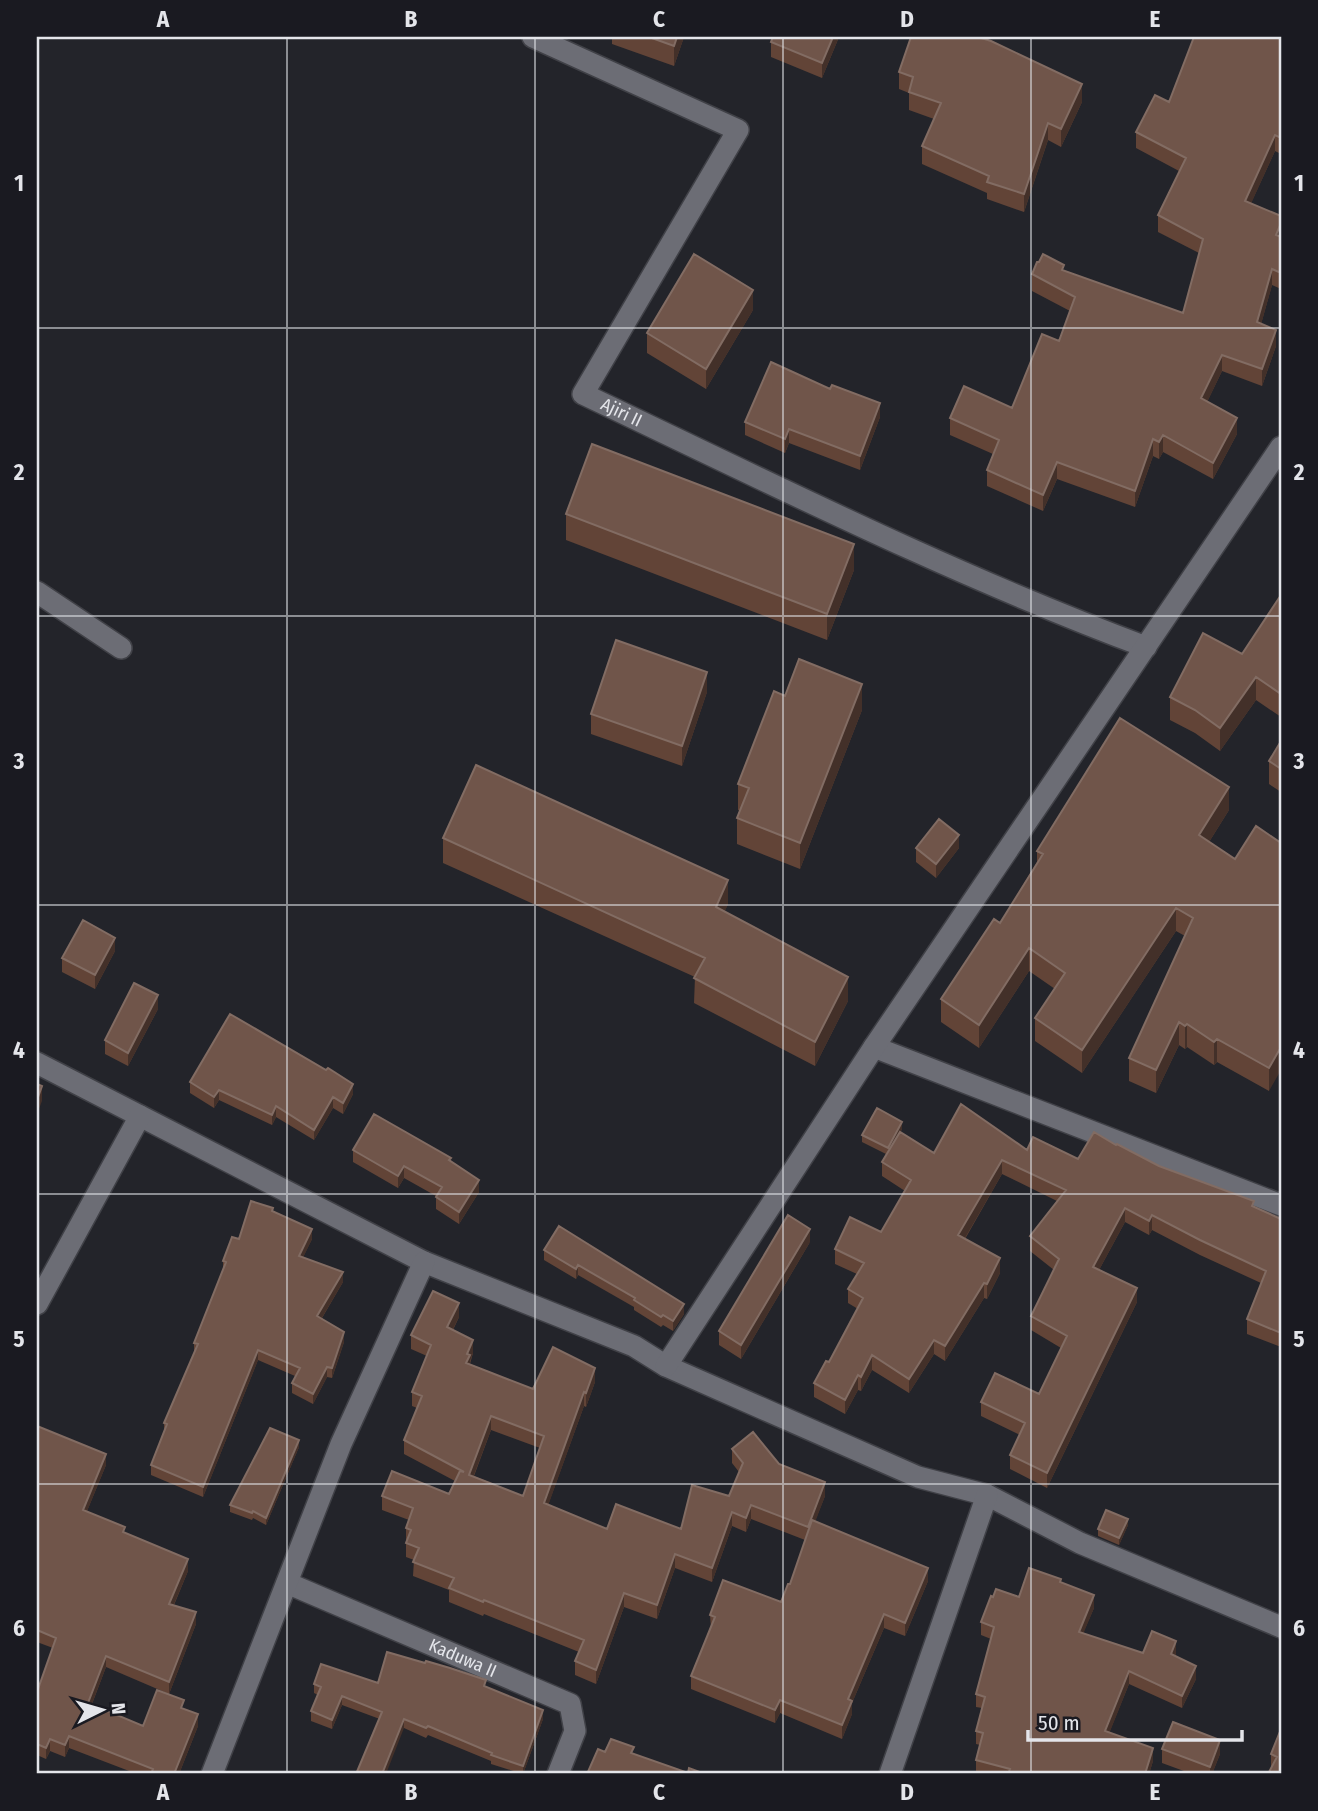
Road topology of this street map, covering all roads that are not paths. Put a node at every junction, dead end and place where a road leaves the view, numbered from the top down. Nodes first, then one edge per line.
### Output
1 (533, 37) edge
2 (1281, 447) edge
3 (37, 592) edge
4 (1146, 647) junction
5 (121, 648) dead end
6 (874, 1047) junction
7 (37, 1063) edge
8 (140, 1116) junction
9 (1281, 1205) edge
10 (424, 1262) junction
11 (37, 1304) edge
12 (666, 1366) junction
13 (987, 1495) junction
14 (287, 1583) junction
15 (1281, 1627) edge
16 (212, 1774) edge
17 (558, 1774) edge
18 (890, 1774) edge

1 - 4 street, Ajiri II
2 - 4 street
3 - 5 street
4 - 6 street
6 - 9 street
6 - 12 street
7 - 8 street
8 - 10 street
8 - 11 street
10 - 12 street
10 - 14 street
12 - 13 street
13 - 15 street
13 - 18 street
14 - 16 street
14 - 17 street, Kaduwa II

